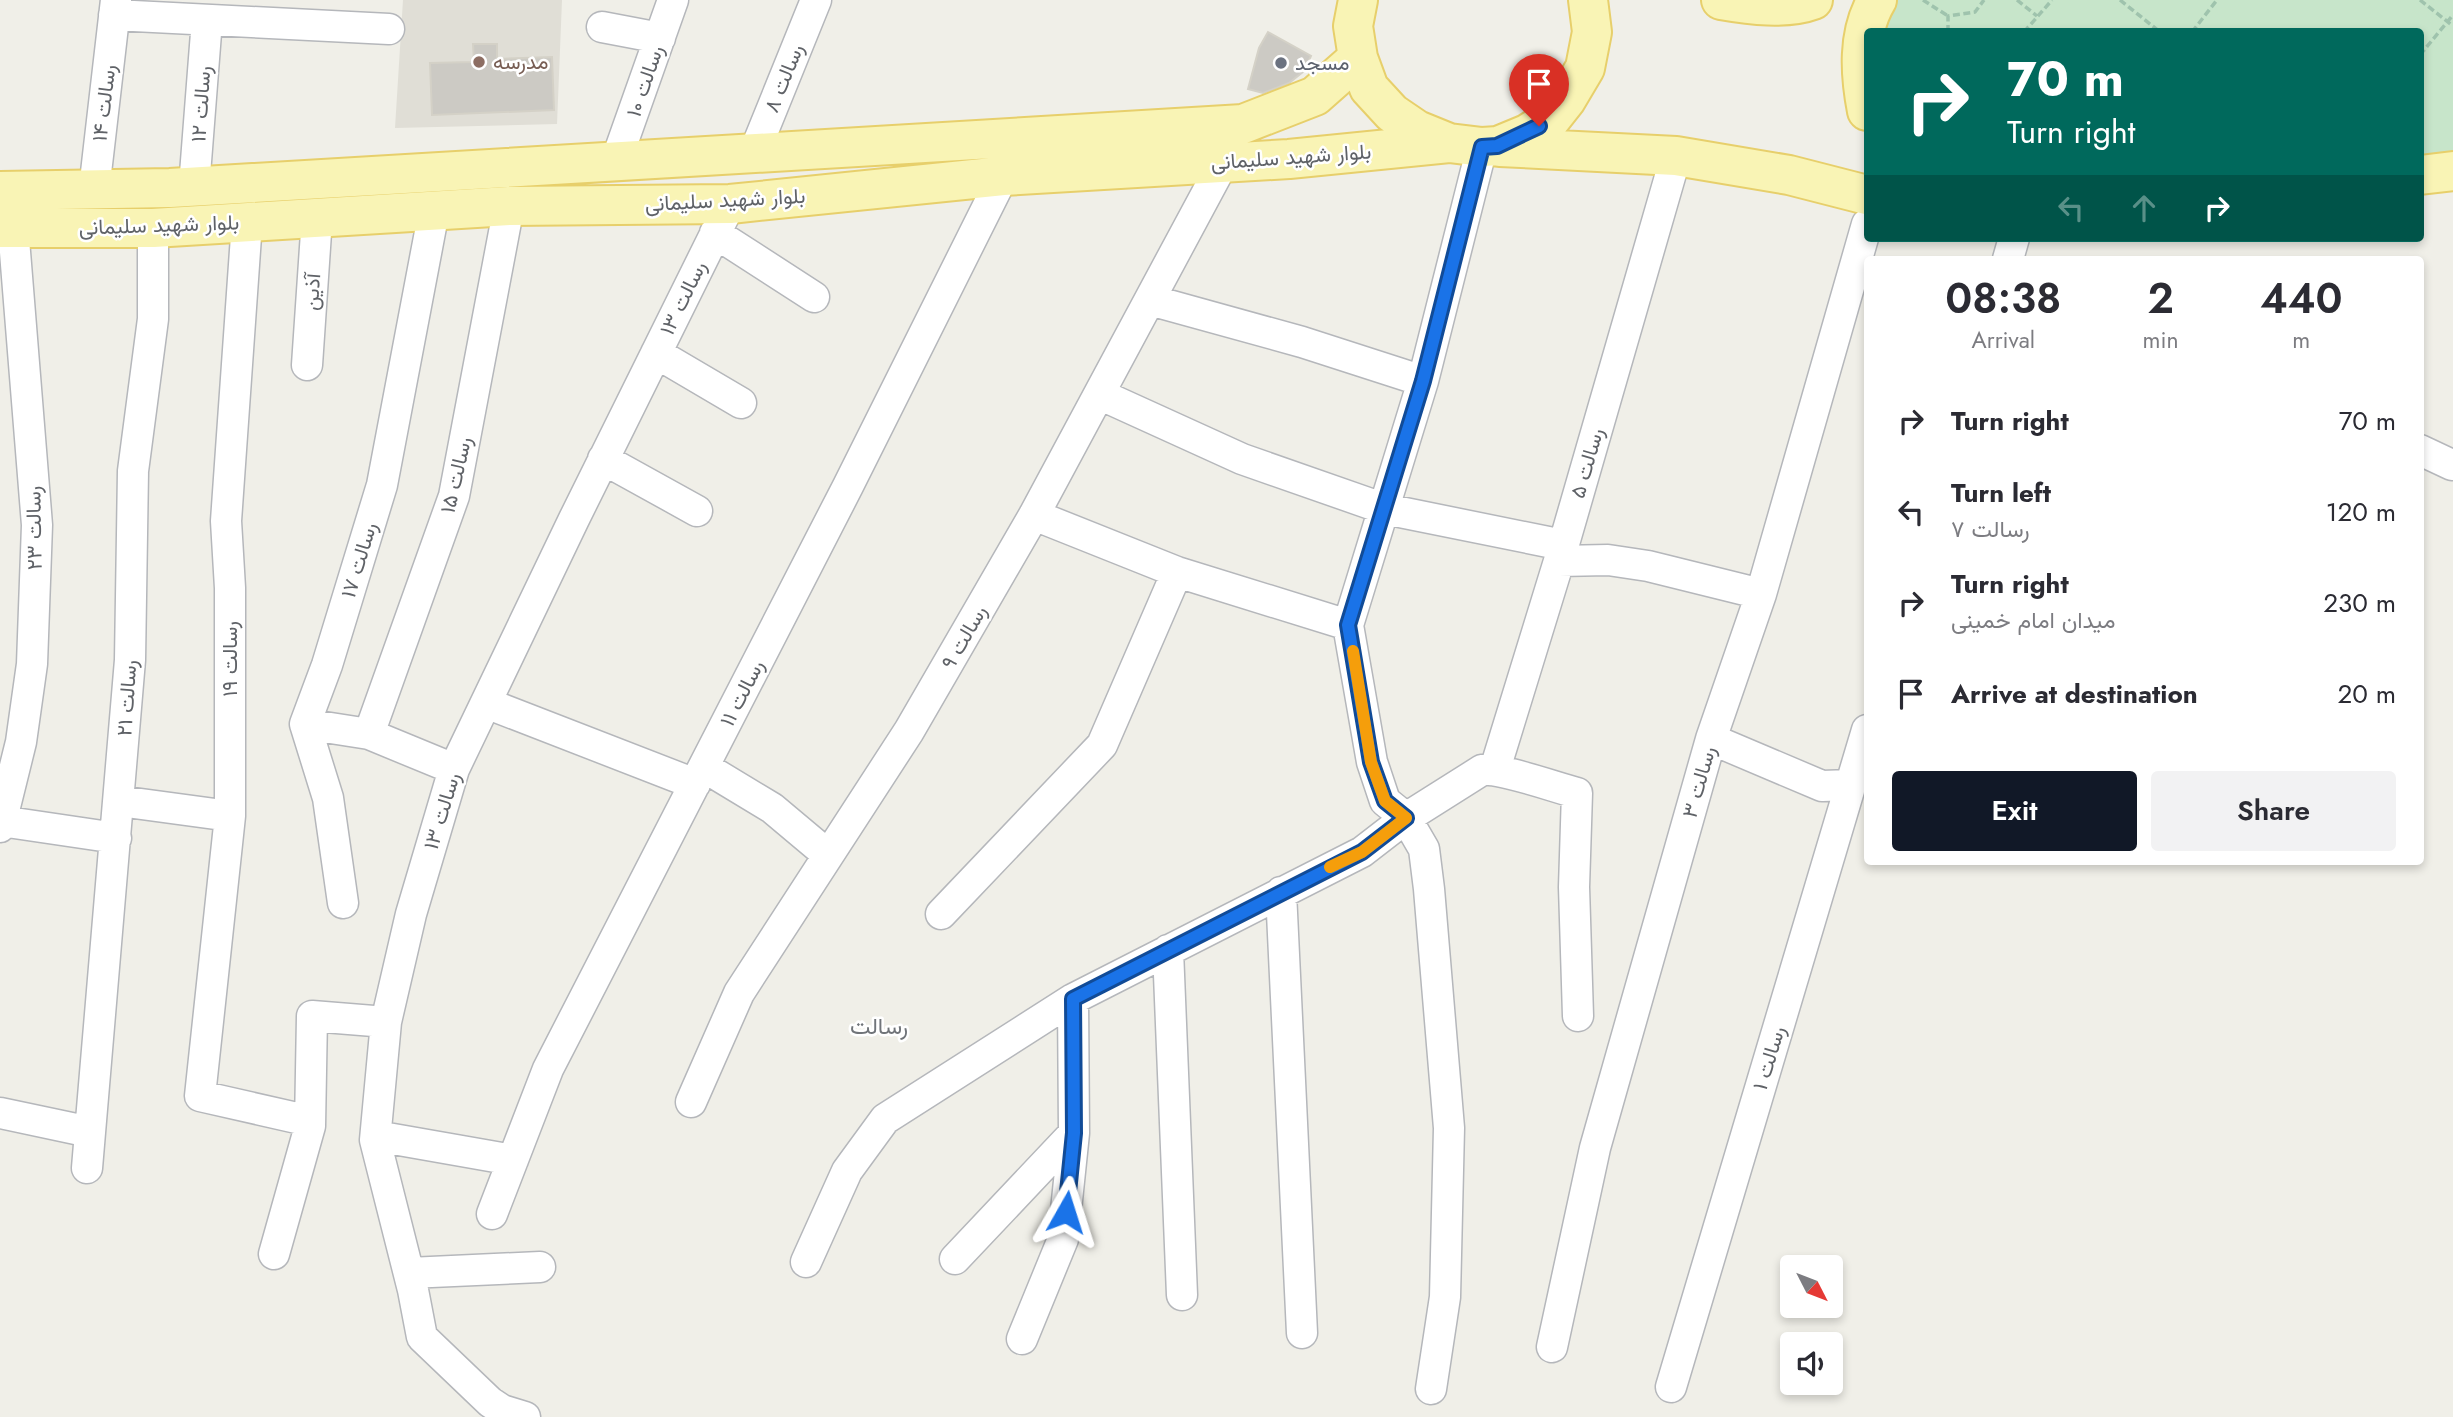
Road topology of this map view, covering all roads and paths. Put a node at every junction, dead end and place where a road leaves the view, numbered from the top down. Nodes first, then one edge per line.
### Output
1 (673, 0) edge
2 (1358, 0) edge
3 (1588, 0) edge
4 (1721, 0) edge
5 (1814, 0) edge
6 (1877, 0) edge
7 (1923, 0) edge
8 (1984, 0) edge
9 (2017, 0) edge
10 (2052, 0) edge
11 (2120, 0) edge
12 (2217, 0) edge
13 (2420, 0) edge
14 (816, 2) edge
15 (115, 8) edge
16 (255, 11) edge
17 (2453, 15) edge
18 (1948, 16) junction
19 (2037, 16) junction
20 (207, 20) junction
21 (2447, 22) junction
22 (2453, 26) edge
23 (602, 27) dead end
24 (1868, 28) edge
25 (1948, 28) edge
26 (2027, 28) edge
27 (2155, 28) edge
28 (2195, 28) edge
29 (389, 29) dead end
30 (660, 38) junction
31 (1864, 39) edge
32 (2424, 50) edge
33 (1358, 58) junction
34 (1864, 96) edge
35 (1476, 146) junction
36 (754, 153) junction
37 (1676, 156) junction
38 (616, 161) junction
39 (1223, 163) junction
40 (2453, 171) edge
41 (2424, 175) edge
42 (1003, 176) junction
43 (194, 187) junction
44 (94, 190) junction
45 (1864, 194) edge
46 (509, 206) junction
47 (6, 209) edge
48 (434, 211) junction
49 (317, 218) junction
50 (722, 219) junction
51 (247, 222) junction
52 (153, 228) junction
53 (1864, 234) edge
54 (814, 297) dead end
55 (1150, 299) junction
56 (656, 353) junction
57 (307, 365) dead end
58 (1423, 381) junction
59 (1099, 394) junction
60 (740, 403) dead end
61 (2424, 452) edge
62 (603, 459) junction
63 (2452, 465) edge
64 (1385, 509) junction
65 (697, 512) dead end
66 (1034, 516) junction
67 (1561, 553) junction
68 (1177, 572) junction
69 (1761, 594) junction
70 (1348, 625) junction
71 (486, 703) junction
72 (305, 724) junction
73 (369, 734) junction
74 (10, 739) edge
75 (1711, 739) junction
76 (1864, 740) edge
77 (454, 769) junction
78 (1495, 769) junction
79 (699, 775) junction
80 (1851, 785) junction
81 (119, 801) junction
82 (230, 816) junction
83 (1406, 818) junction
84 (1, 824) edge
85 (116, 838) junction
86 (828, 855) junction
87 (1281, 891) junction
88 (343, 903) dead end
89 (941, 914) dead end
90 (1168, 950) junction
91 (1073, 999) junction
92 (1578, 1016) dead end
93 (386, 1022) junction
94 (691, 1102) dead end
95 (0, 1113) edge
96 (310, 1121) junction
97 (90, 1132) junction
98 (1074, 1133) junction
99 (376, 1136) junction
100 (513, 1160) junction
101 (87, 1168) dead end
102 (492, 1214) dead end
103 (274, 1254) dead end
104 (955, 1259) dead end
105 (806, 1262) dead end
106 (540, 1267) dead end
107 (409, 1273) junction
108 (1182, 1294) dead end
109 (1302, 1333) dead end
110 (1022, 1339) dead end
111 (1552, 1347) dead end
112 (1671, 1387) dead end
113 (1431, 1389) dead end
114 (525, 1417) edge

1 - 30 street, رسالت ۱۰
2 - 33 main road
3 - 35 main road
4 - 5 main road
6 - 24 main road
7 - 18 path
8 - 18 path
9 - 19 path
10 - 19 path
11 - 27 path
12 - 28 path
13 - 21 path
14 - 36 street, رسالت ۸
15 - 20 street
15 - 44 street, رسالت ۱۴
16 - 20 street
16 - 29 street
17 - 21 path
18 - 25 path
19 - 26 path
20 - 43 street, رسالت ۱۲
21 - 22 path
21 - 32 path
23 - 30 street
30 - 38 street, رسالت ۱۰
31 - 34 main road
33 - 35 main road
33 - 36 main road, بلوار شهید سلیمانی
35 - 37 main road, بلوار شهید سلیمانی
35 - 39 main road, بلوار شهید سلیمانی
35 - 58 street
36 - 38 main road, بلوار شهید سلیمانی
37 - 45 main road, بلوار شهید سلیمانی
37 - 67 street, رسالت ۵
38 - 43 main road, بلوار شهید سلیمانی
39 - 42 main road, بلوار شهید سلیمانی
39 - 55 street, رسالت ۹
40 - 41 main road
42 - 50 main road, بلوار شهید سلیمانی
42 - 79 street, رسالت ۱۱
43 - 44 main road, بلوار شهید سلیمانی
44 - 47 main road, بلوار شهید سلیمانی
46 - 48 main road, بلوار شهید سلیمانی
46 - 50 main road, بلوار شهید سلیمانی
46 - 73 street, رسالت ۱۵
47 - 52 main road, بلوار شهید سلیمانی
47 - 74 street, رسالت ۲۳
48 - 49 main road, بلوار شهید سلیمانی
48 - 72 street, رسالت ۱۷
49 - 51 main road, بلوار شهید سلیمانی
49 - 57 street, آذین
50 - 54 street
50 - 56 street, رسالت ۱۳
51 - 52 main road, بلوار شهید سلیمانی
51 - 82 street, رسالت ۱۹
52 - 81 street, رسالت ۲۱
53 - 69 street, رسالت ۳
55 - 58 street
55 - 59 street, رسالت ۹
56 - 60 street
56 - 62 street, رسالت ۱۳
58 - 64 street
59 - 64 street
59 - 66 street, رسالت ۹
61 - 63 street
62 - 65 street
62 - 71 street, رسالت ۱۳
64 - 67 street
64 - 70 street
66 - 68 street
66 - 86 street, رسالت ۹
67 - 69 street
67 - 78 street, رسالت ۵
68 - 70 street
68 - 89 street
69 - 75 street, رسالت ۳
70 - 83 street
71 - 77 street, رسالت ۱۳
71 - 79 street
72 - 73 street
72 - 88 street
73 - 77 street
74 - 84 street, رسالت ۲۳
75 - 80 street
75 - 111 street, رسالت ۳
76 - 80 street, رسالت ۱
77 - 93 street, رسالت ۱۳
78 - 83 street
78 - 92 street
79 - 86 street
79 - 100 street, رسالت ۱۱
80 - 112 street, رسالت ۱
81 - 82 street
81 - 85 street, رسالت ۲۱
82 - 96 street, رسالت ۱۹
83 - 87 street
83 - 113 street
84 - 85 street
85 - 97 street, رسالت ۲۱
86 - 94 street, رسالت ۹
87 - 90 street
87 - 109 street
90 - 91 street
90 - 108 street
91 - 98 street
91 - 105 street
93 - 96 street
93 - 99 street, رسالت ۱۳
95 - 97 street
96 - 103 street
97 - 101 street, رسالت ۲۱
98 - 104 street
98 - 110 street
99 - 100 street
99 - 107 street, رسالت ۱۳
100 - 102 street, رسالت ۱۱
106 - 107 street
107 - 114 street, رسالت ۱۳

